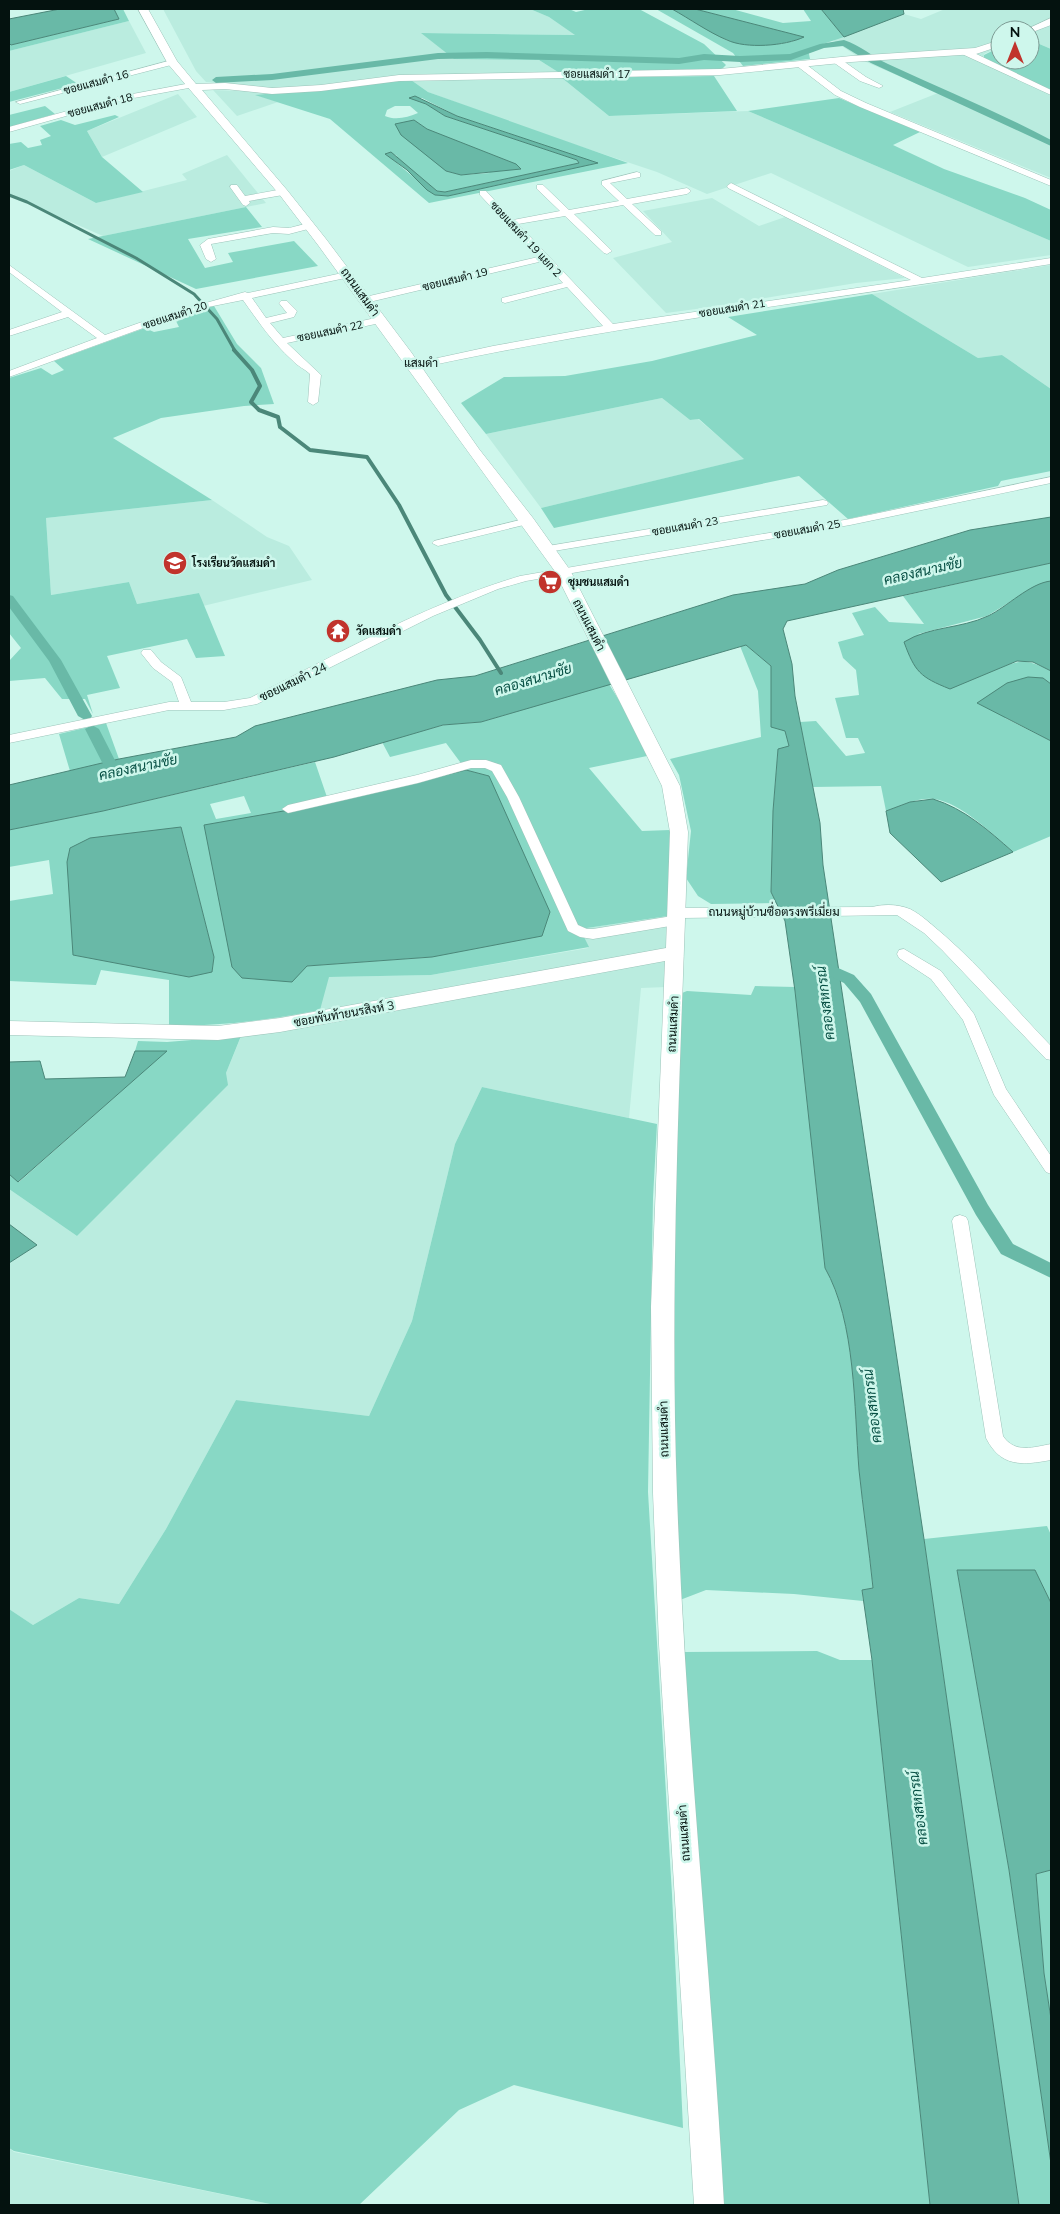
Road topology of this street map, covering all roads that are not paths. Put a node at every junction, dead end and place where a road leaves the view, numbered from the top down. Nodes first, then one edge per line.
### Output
1 (143, 9) edge
2 (990, 46) edge
3 (965, 52) junction
4 (836, 60) junction
5 (172, 62) junction
6 (800, 64) junction
7 (192, 86) junction
8 (879, 86) dead end
9 (1051, 93) edge
10 (20, 102) dead end
11 (9, 130) edge
12 (637, 175) dead end
13 (1051, 183) edge
14 (731, 186) dead end
15 (234, 187) dead end
16 (540, 187) dead end
17 (688, 191) dead end
18 (283, 192) junction
19 (482, 193) dead end
20 (625, 202) junction
21 (568, 213) junction
22 (511, 223) junction
23 (309, 226) junction
24 (658, 233) dead end
25 (607, 251) dead end
26 (545, 258) junction
27 (211, 259) dead end
28 (1051, 261) edge
29 (9, 268) edge
30 (347, 275) junction
31 (919, 280) junction
32 (569, 284) junction
33 (245, 296) junction
34 (365, 300) junction
35 (505, 300) dead end
36 (284, 303) dead end
37 (70, 313) junction
38 (380, 320) junction
39 (263, 322) junction
40 (610, 327) junction
41 (9, 334) edge
42 (104, 338) junction
43 (280, 342) junction
44 (414, 366) junction
45 (9, 374) edge
46 (313, 402) dead end
47 (1051, 480) edge
48 (823, 502) dead end
49 (528, 521) junction
50 (438, 543) dead end
51 (548, 550) junction
52 (562, 570) junction
53 (147, 653) dead end
54 (186, 706) junction
55 (9, 739) edge
56 (288, 809) dead end
57 (676, 916) junction
58 (676, 953) junction
59 (904, 954) dead end
60 (9, 1028) edge
61 (1051, 1055) edge
62 (1051, 1168) edge
63 (960, 1221) dead end
64 (1051, 1452) edge
65 (709, 2205) edge

1 - 5 street, ถนนแสมดำ
2 - 3 street, ซอยแสมดำ 17
3 - 4 street, ซอยแสมดำ 17
3 - 9 street
4 - 6 street, ซอยแสมดำ 17
4 - 8 street
5 - 7 street, ถนนแสมดำ
5 - 10 street, ซอยแสมดำ 16
6 - 7 street, ซอยแสมดำ 17
6 - 13 street
7 - 11 street, ซอยแสมดำ 18
7 - 18 street, ถนนแสมดำ
12 - 20 street
14 - 31 street
15 - 18 street
16 - 21 street
17 - 20 street
18 - 23 street, ถนนแสมดำ
19 - 22 street, ซอยแสมดำ 19 แยก 2
20 - 21 street
20 - 24 street
21 - 22 street
21 - 25 street
22 - 26 street, ซอยแสมดำ 19 แยก 2
23 - 27 street
23 - 30 street, ถนนแสมดำ
26 - 32 street, ซอยแสมดำ 19 แยก 2
26 - 34 street, ซอยแสมดำ 19
28 - 31 street, ซอยแสมดำ 21
29 - 37 street
30 - 33 street, ซอยแสมดำ 20
30 - 34 street, ถนนแสมดำ
31 - 40 street, ซอยแสมดำ 21
32 - 35 street
32 - 40 street, ซอยแสมดำ 19 แยก 2
33 - 39 street
33 - 42 street, ซอยแสมดำ 20
34 - 38 street, ถนนแสมดำ
36 - 39 street
37 - 41 street
37 - 42 street
38 - 43 street, ซอยแสมดำ 22
38 - 44 street, ถนนแสมดำ
39 - 43 street
40 - 44 street, ซอยแสมดำ 21
42 - 45 street, ซอยแสมดำ 20
43 - 46 street
44 - 49 street, ถนนแสมดำ
47 - 52 street, ซอยแสมดำ 25
48 - 51 street, ซอยแสมดำ 23
49 - 50 street
49 - 51 street, ถนนแสมดำ
51 - 52 street, ถนนแสมดำ
52 - 54 street, ซอยแสมดำ 24
52 - 57 street, ถนนแสมดำ
53 - 54 street
54 - 55 street, ซอยแสมดำ 24
56 - 57 street, ถนนหมู่บ้านซื่อตรงพรีเมี่ยม
57 - 58 street, ถนนแสมดำ
57 - 61 street, ถนนหมู่บ้านซื่อตรงพรีเมี่ยม
58 - 60 street, ซอยพันท้ายนรสิงห์ 3
58 - 65 street, ถนนแสมดำ
59 - 62 street
63 - 64 street

